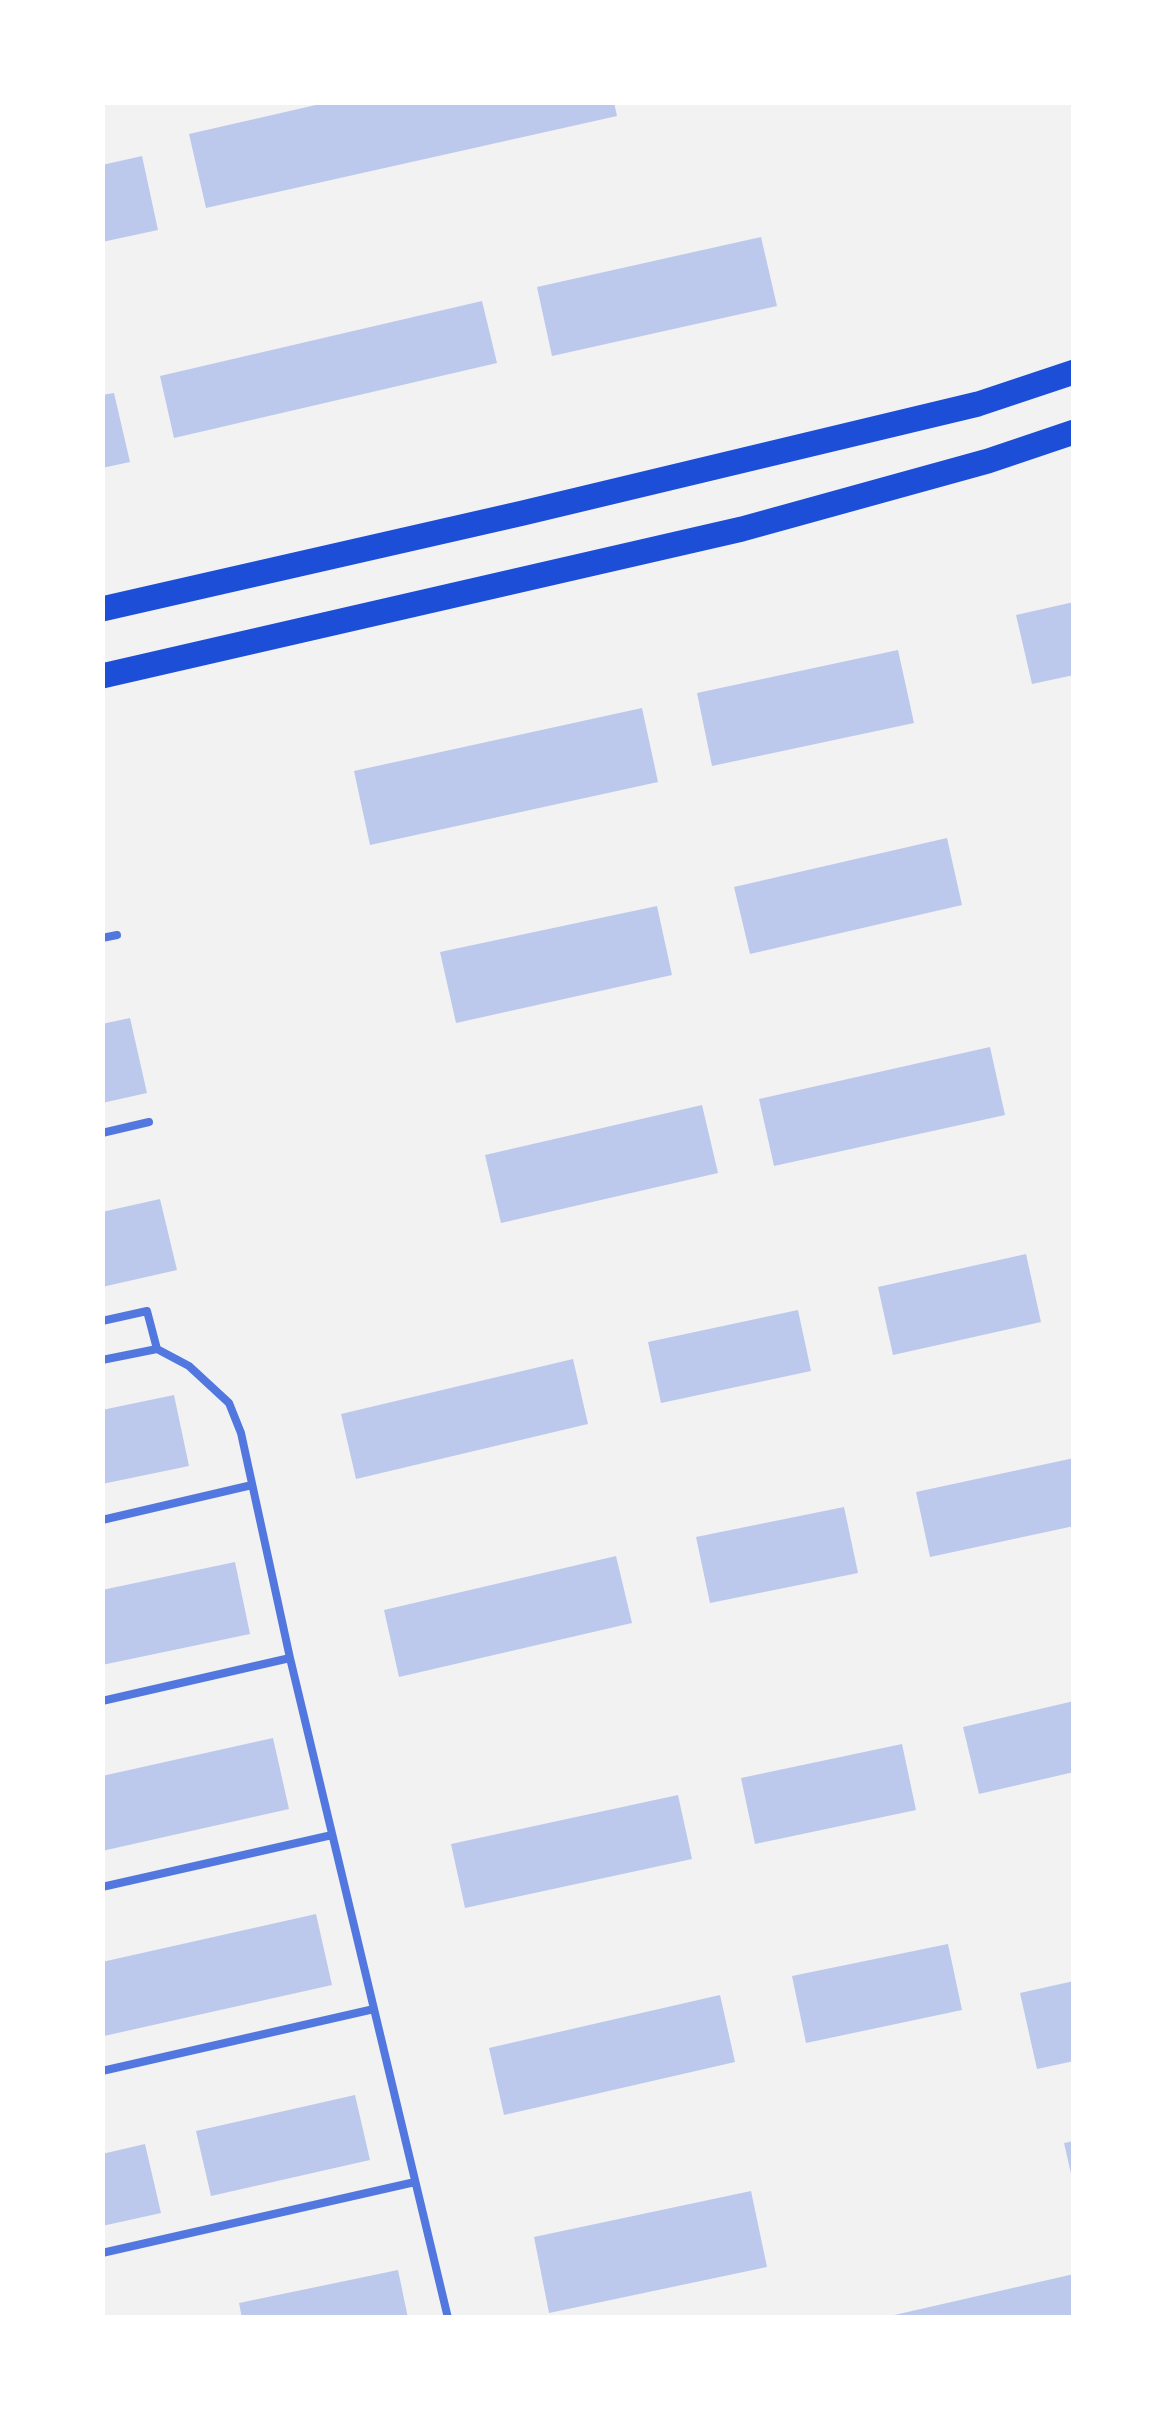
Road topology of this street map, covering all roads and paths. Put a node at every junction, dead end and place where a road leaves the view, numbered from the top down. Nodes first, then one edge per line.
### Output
1 (1074, 372) edge
2 (1074, 432) edge
3 (102, 609) edge
4 (102, 676) edge
5 (117, 934) dead end
6 (102, 938) edge
7 (149, 1122) dead end
8 (102, 1133) edge
9 (102, 1320) edge
10 (157, 1348) junction
11 (102, 1360) edge
12 (252, 1485) junction
13 (102, 1520) edge
14 (290, 1658) junction
15 (102, 1701) edge
16 (332, 1834) junction
17 (102, 1886) edge
18 (374, 2009) junction
19 (102, 2071) edge
20 (416, 2182) junction
21 (102, 2253) edge
22 (448, 2318) edge

1 - 3 main road
2 - 4 main road
5 - 6 lane
7 - 8 lane
9 - 10 lane
10 - 11 lane
10 - 12 lane
12 - 13 lane
12 - 14 lane
14 - 15 lane
14 - 16 lane
16 - 17 lane
16 - 18 lane
18 - 19 lane
18 - 20 lane
20 - 21 lane
20 - 22 lane

